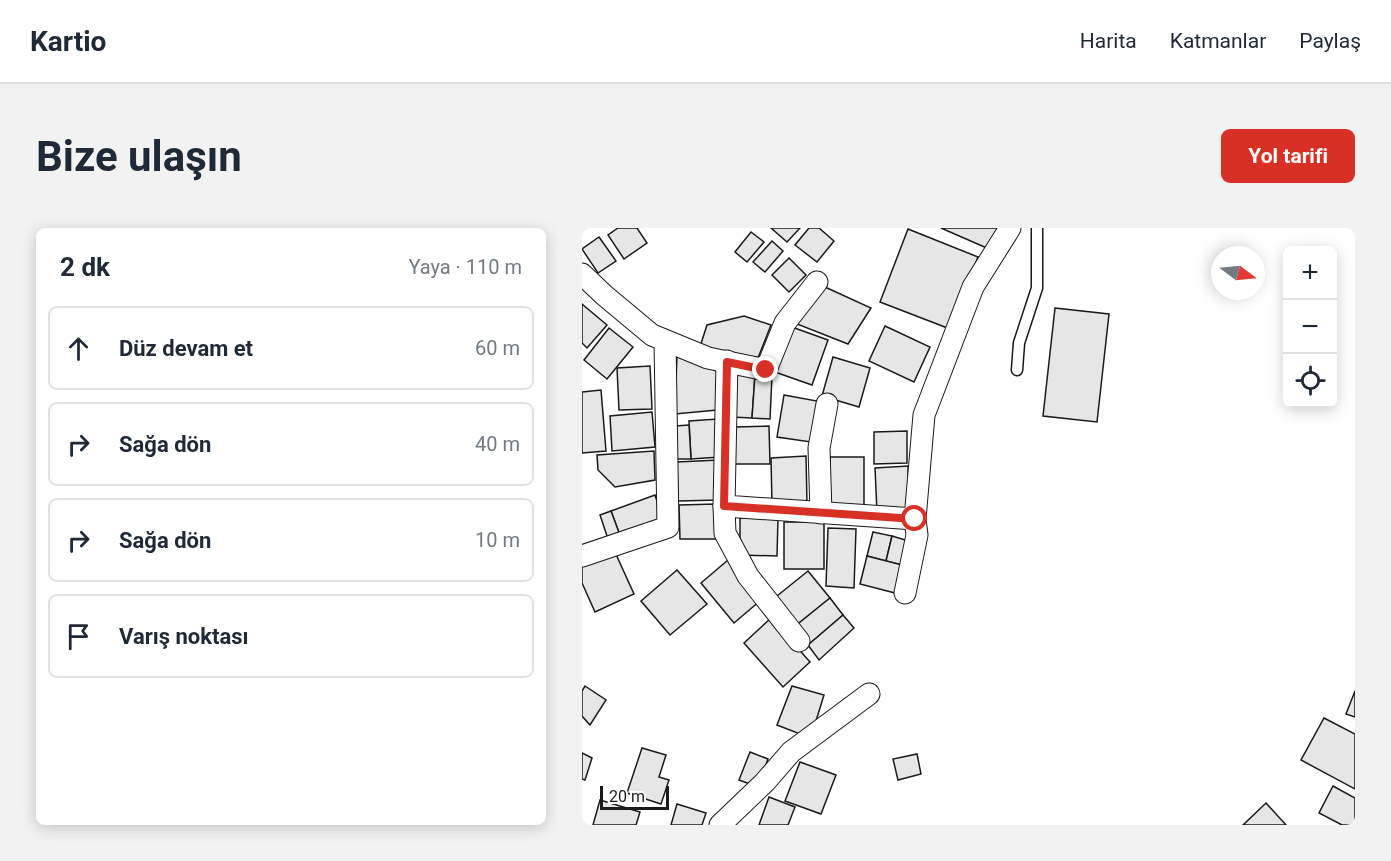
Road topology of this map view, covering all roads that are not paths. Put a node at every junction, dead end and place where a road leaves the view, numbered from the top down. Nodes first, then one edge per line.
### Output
1 (1010, 228) edge
2 (1037, 228) edge
3 (582, 274) edge
4 (817, 282) dead end
5 (665, 340) junction
6 (727, 362) junction
7 (1017, 370) dead end
8 (827, 404) dead end
9 (724, 506) junction
10 (821, 513) junction
11 (915, 519) junction
12 (582, 556) edge
13 (905, 593) dead end
14 (799, 641) dead end
15 (869, 694) dead end
16 (720, 825) edge

1 - 11 street
2 - 7 lane
3 - 5 street
4 - 6 street
5 - 6 street
5 - 12 street
6 - 9 street
8 - 10 street
9 - 10 street
9 - 14 street
10 - 11 street
11 - 13 street
15 - 16 street

